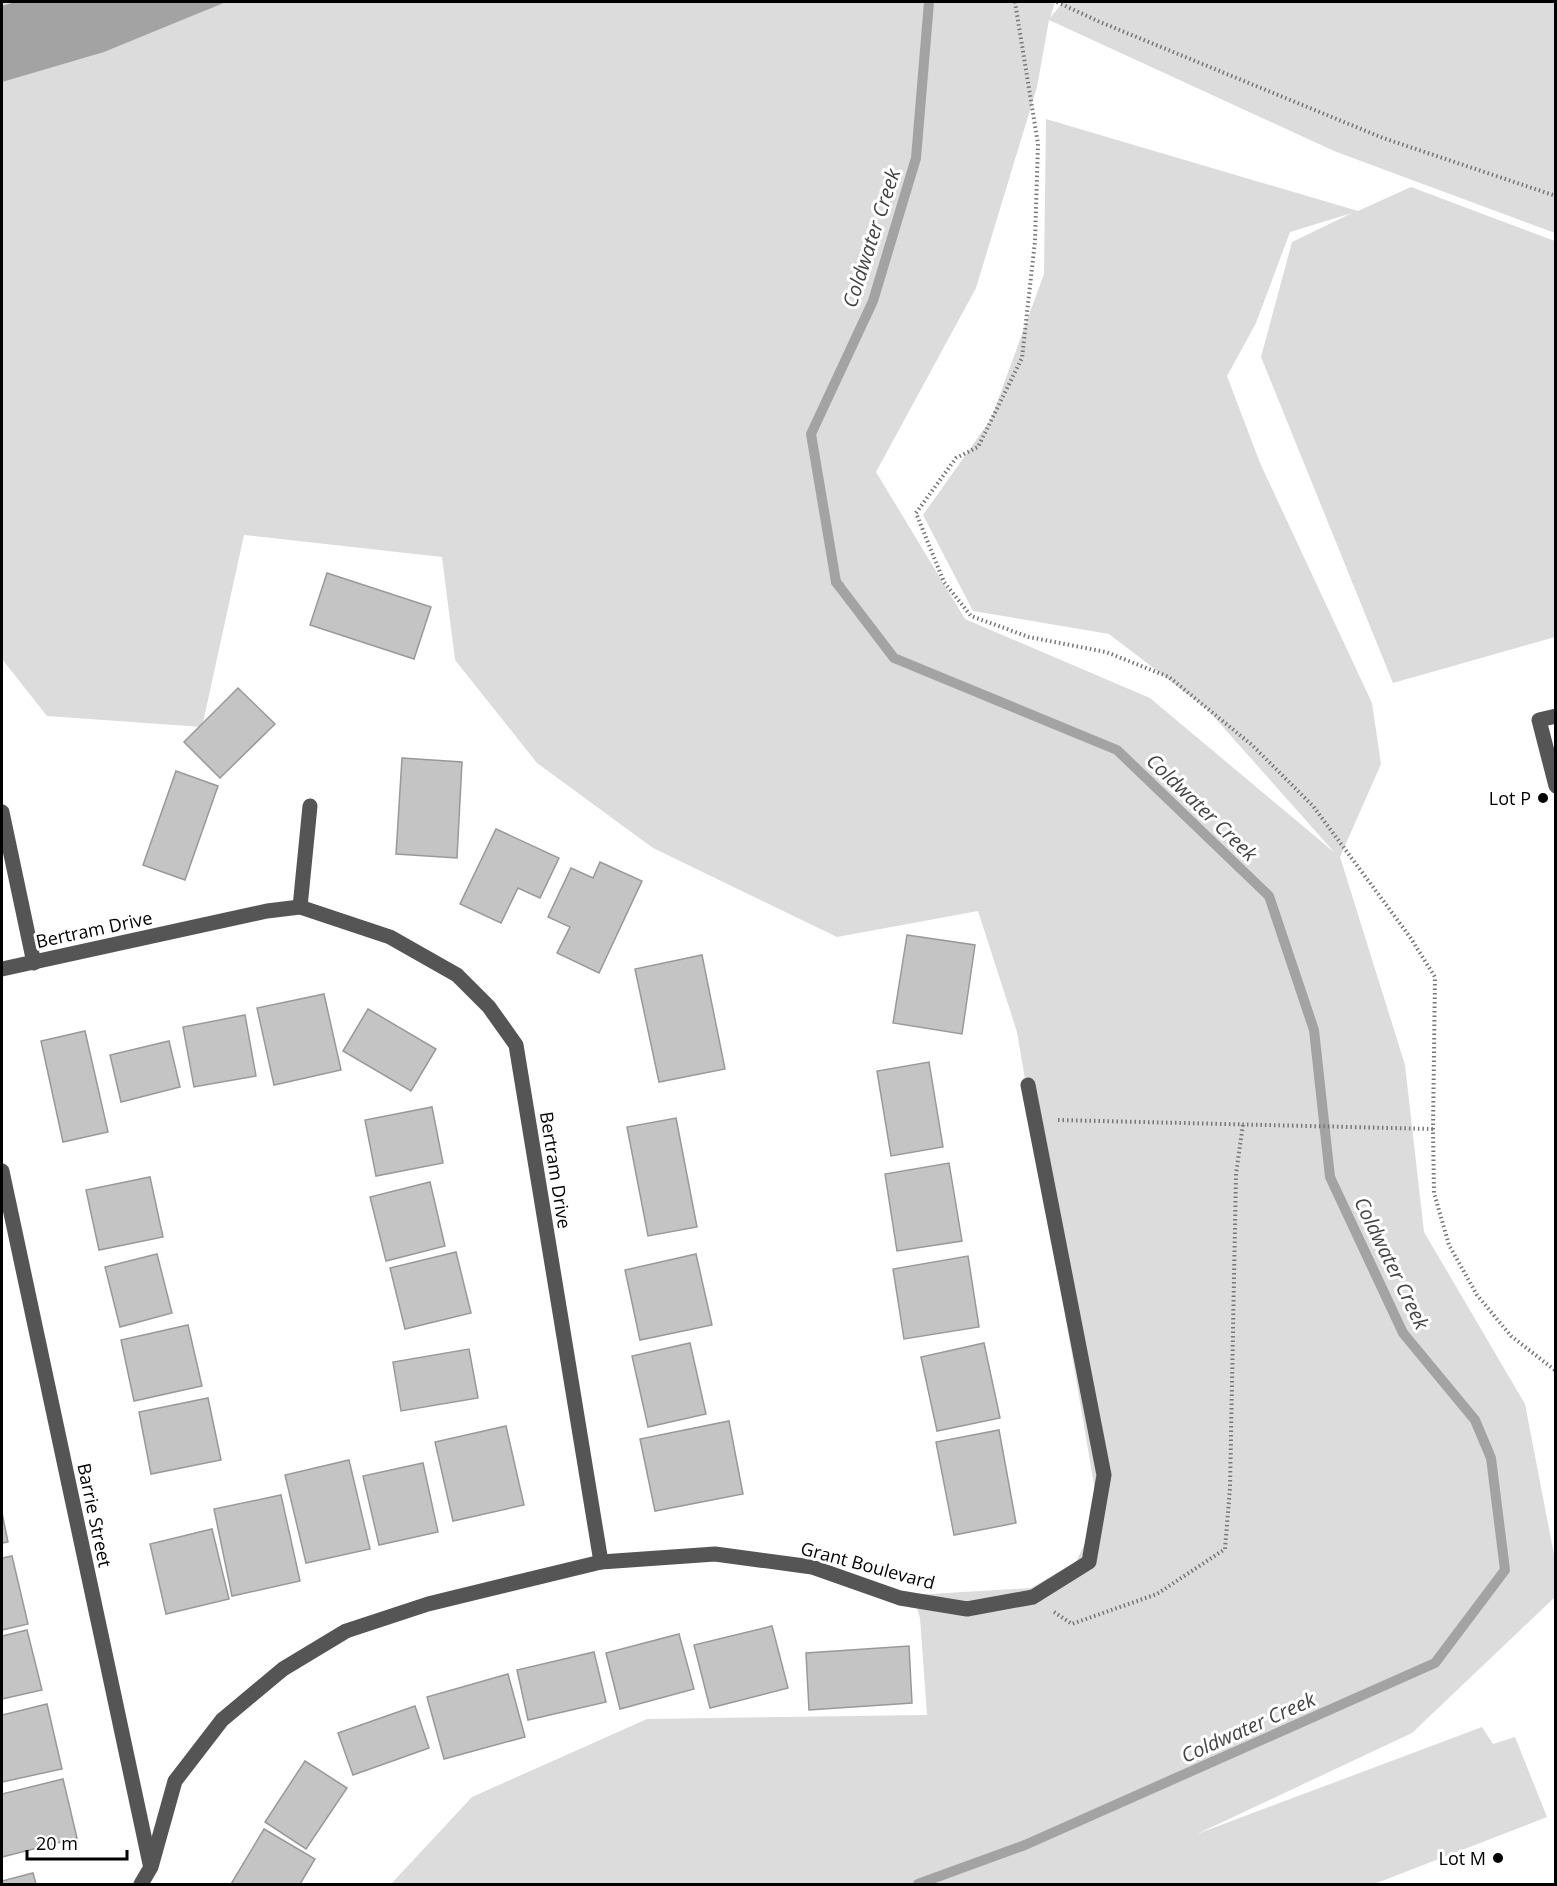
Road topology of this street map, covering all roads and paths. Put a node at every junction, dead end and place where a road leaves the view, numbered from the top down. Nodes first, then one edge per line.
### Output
1 (1015, 2) edge
2 (1057, 2) edge
3 (1556, 196) edge
4 (1556, 716) edge
5 (1556, 786) edge
6 (310, 807) dead end
7 (2, 812) edge
8 (300, 907) junction
9 (34, 963) junction
10 (2, 969) edge
11 (1028, 1085) dead end
12 (1034, 1119) junction
13 (1243, 1124) junction
14 (1432, 1129) junction
15 (2, 1172) edge
16 (1556, 1371) edge
17 (601, 1562) junction
18 (1033, 1598) junction
19 (150, 1867) junction
20 (141, 1884) edge

1 - 14 path
2 - 3 path
4 - 5 street
6 - 8 street
7 - 9 street
8 - 9 street, Bertram Drive
8 - 17 street, Bertram Drive
9 - 10 street, Bertram Drive
11 - 12 street, Grant Boulevard
12 - 13 path
12 - 18 street, Grant Boulevard
13 - 14 path
13 - 18 path
14 - 16 path
15 - 19 street, Barrie Street
17 - 18 street, Grant Boulevard
17 - 19 street, Grant Boulevard
19 - 20 street, Grant Boulevard

